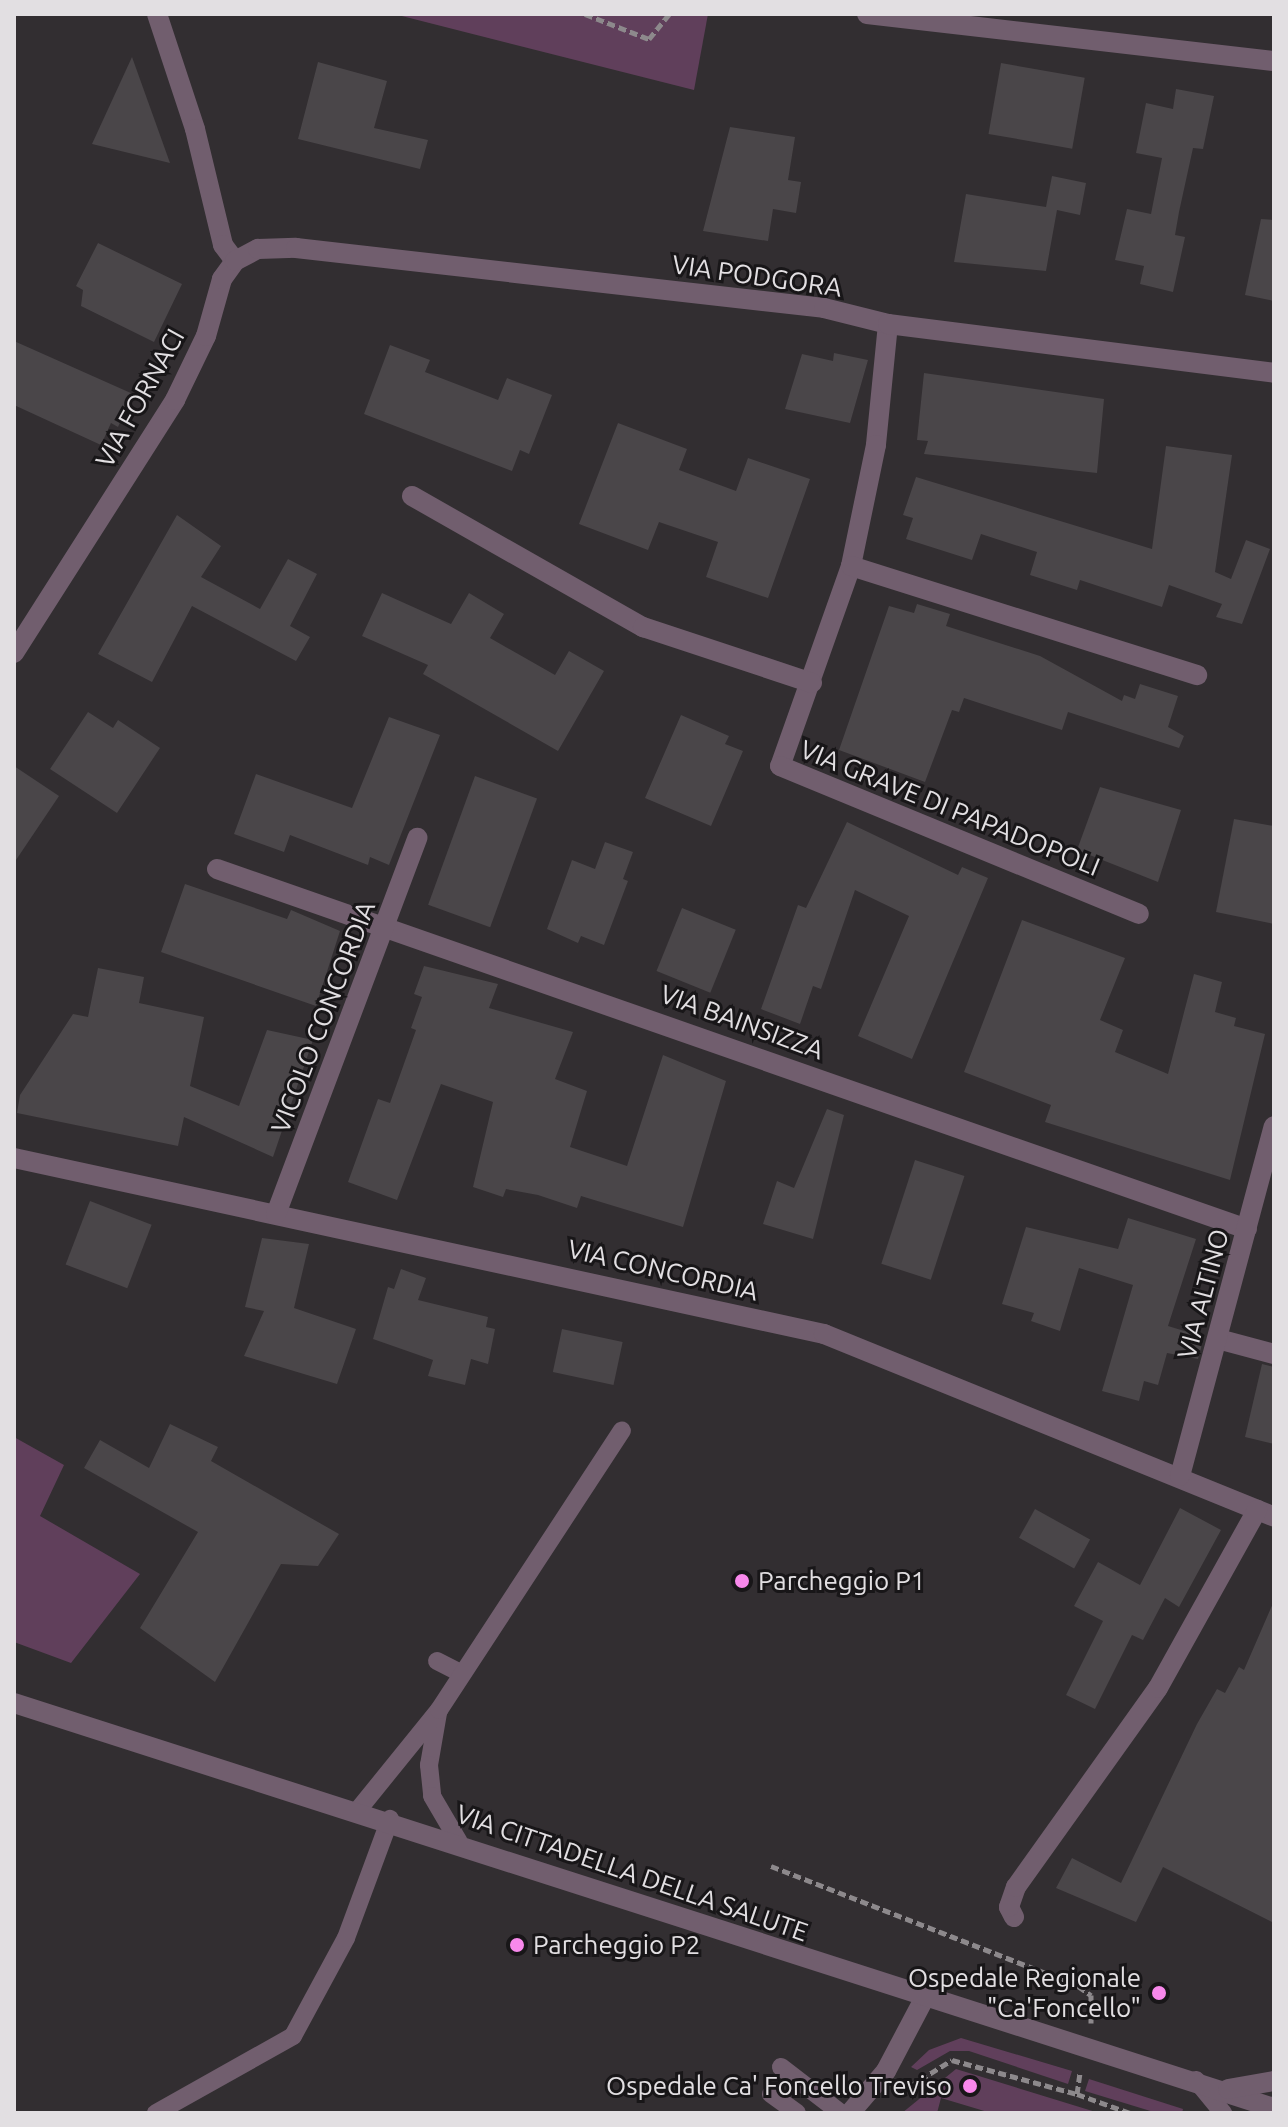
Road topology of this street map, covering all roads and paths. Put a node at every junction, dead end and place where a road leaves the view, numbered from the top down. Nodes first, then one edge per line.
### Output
1 (157, 14) edge
2 (585, 14) edge
3 (669, 14) edge
4 (867, 14) edge
5 (1274, 61) edge
6 (235, 261) junction
7 (888, 324) junction
8 (1274, 373) edge
9 (412, 496) dead end
10 (851, 566) junction
11 (14, 653) edge
12 (1197, 675) dead end
13 (812, 683) junction
14 (417, 838) dead end
15 (217, 869) dead end
16 (1139, 914) dead end
17 (386, 924) junction
18 (1274, 1126) edge
19 (14, 1158) edge
20 (276, 1214) junction
21 (1247, 1229) junction
22 (1218, 1339) junction
23 (1274, 1354) edge
24 (622, 1430) dead end
25 (1180, 1476) junction
26 (1265, 1514) edge
27 (437, 1661) dead end
28 (461, 1673) junction
29 (16, 1703) edge
30 (439, 1710) junction
31 (358, 1810) junction
32 (390, 1819) junction
33 (459, 1842) junction
34 (1014, 1917) dead end
35 (924, 1999) junction
36 (781, 2067) dead end
37 (1196, 2080) junction
38 (1274, 2081) edge
39 (1228, 2089) junction
40 (771, 2094) dead end
41 (1077, 2094) dead end
42 (1274, 2108) edge
43 (156, 2113) edge
44 (797, 2113) edge
45 (841, 2113) edge
46 (850, 2113) edge
47 (1130, 2113) edge
48 (1223, 2113) edge

1 - 6 street
2 - 3 path
4 - 5 street
6 - 7 street, VIA PODGORA
6 - 11 street, VIA FORNACI
7 - 8 street, VIA PODGORA
7 - 10 street, VIA GRAVE DI PAPADOPOLI
9 - 13 street
10 - 12 street
10 - 13 street, VIA GRAVE DI PAPADOPOLI
13 - 16 street, VIA GRAVE DI PAPADOPOLI
14 - 17 street, VICOLO CONCORDIA
15 - 17 street, VIA BAINSIZZA
17 - 20 street, VICOLO CONCORDIA
17 - 21 street, VIA BAINSIZZA
18 - 21 street, VIA ALTINO
19 - 20 street, VIA CONCORDIA
20 - 25 street, VIA CONCORDIA
21 - 22 street, VIA ALTINO
22 - 23 street
22 - 25 street, VIA ALTINO
24 - 28 lane
25 - 26 street, VIA CONCORDIA
26 - 34 street
27 - 28 lane
28 - 30 lane
29 - 31 street, VIA CITTADELLA DELLA SALUTE
30 - 31 lane
30 - 33 lane
31 - 32 street, VIA CITTADELLA DELLA SALUTE
32 - 33 street, VIA CITTADELLA DELLA SALUTE
32 - 43 lane
33 - 35 street, VIA CITTADELLA DELLA SALUTE
35 - 37 street, VIA CITTADELLA DELLA SALUTE
35 - 46 street
36 - 45 lane
37 - 39 street, VIA CITTADELLA DELLA SALUTE
37 - 48 lane
38 - 39 street, VIA CITTADELLA DELLA SALUTE
39 - 42 street, VIA CITTADELLA DELLA SALUTE
40 - 44 lane
41 - 47 path

